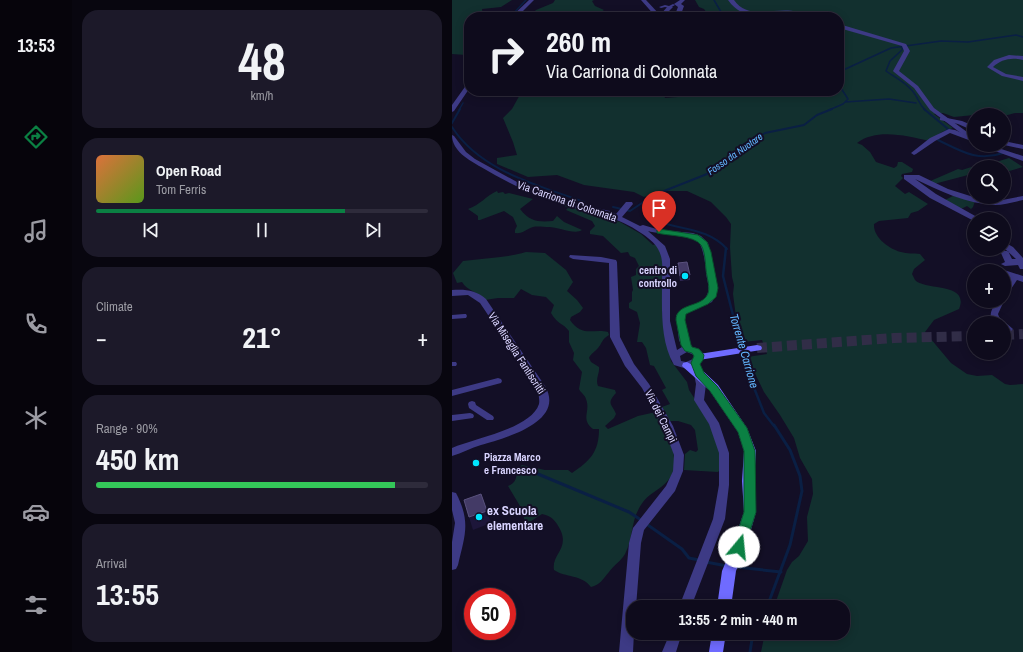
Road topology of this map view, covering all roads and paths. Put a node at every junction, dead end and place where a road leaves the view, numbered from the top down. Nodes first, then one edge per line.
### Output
1 (532, 0) edge
2 (643, 0) edge
3 (683, 0) edge
4 (731, 0) edge
5 (676, 5) junction
6 (661, 7) dead end
7 (519, 12) edge
8 (655, 12) edge
9 (667, 12) edge
10 (677, 12) edge
11 (746, 12) edge
12 (776, 12) edge
13 (795, 12) edge
14 (844, 27) edge
15 (1023, 58) edge
16 (1023, 79) edge
17 (464, 92) edge
18 (452, 110) edge
19 (942, 119) junction
20 (967, 126) edge
21 (967, 136) edge
22 (452, 137) edge
23 (967, 138) edge
24 (1011, 144) edge
25 (1023, 147) edge
26 (1002, 152) edge
27 (914, 153) dead end
28 (1023, 159) edge
29 (1023, 198) edge
30 (628, 204) dead end
31 (967, 215) edge
32 (618, 217) junction
33 (626, 222) junction
34 (665, 228) dead end
35 (684, 234) junction
36 (662, 248) junction
37 (1007, 256) edge
38 (1009, 256) edge
39 (573, 257) dead end
40 (1011, 260) junction
41 (1022, 263) edge
42 (1023, 267) edge
43 (1019, 277) edge
44 (1011, 286) edge
45 (452, 293) edge
46 (464, 316) dead end
47 (452, 317) edge
48 (754, 348) tunnel mouth
49 (675, 356) junction
50 (694, 360) junction
51 (498, 381) dead end
52 (452, 393) edge
53 (472, 404) dead end
54 (470, 416) dead end
55 (452, 418) edge
56 (490, 418) dead end
57 (452, 452) edge
58 (452, 496) edge
59 (452, 565) edge
60 (687, 600) edge
61 (725, 600) edge
62 (673, 640) edge
63 (718, 640) edge
64 (626, 652) edge
65 (669, 652) edge
66 (716, 652) edge

1 - 7 street
2 - 8 street
3 - 5 street
4 - 11 street
5 - 6 street
5 - 9 street
5 - 10 street
12 - 13 street
14 - 19 street
15 - 16 street
17 - 18 street
19 - 20 street
19 - 21 street
22 - 32 street, Via Carriona di Colonnata
23 - 27 street
24 - 25 street
26 - 28 street
29 - 31 street
30 - 32 street
32 - 33 street, Via Carriona di Colonnata
32 - 34 street
33 - 35 street, Via Carriona di Colonnata
33 - 36 street, Via Carriona di Colonnata
35 - 36 street
35 - 50 street, Via Carriona di Colonnata
36 - 49 street
37 - 40 street
38 - 40 street
39 - 64 street, Via dei Campi
40 - 41 street
41 - 42 street
43 - 44 street
45 - 57 street, Via Miseglia Fantiscritti
46 - 47 street
48 - 50 main road
49 - 50 street
49 - 50 street
50 - 60 street
50 - 61 main road
51 - 52 street
53 - 56 street
54 - 55 street
58 - 59 street
62 - 65 street
63 - 66 main road

